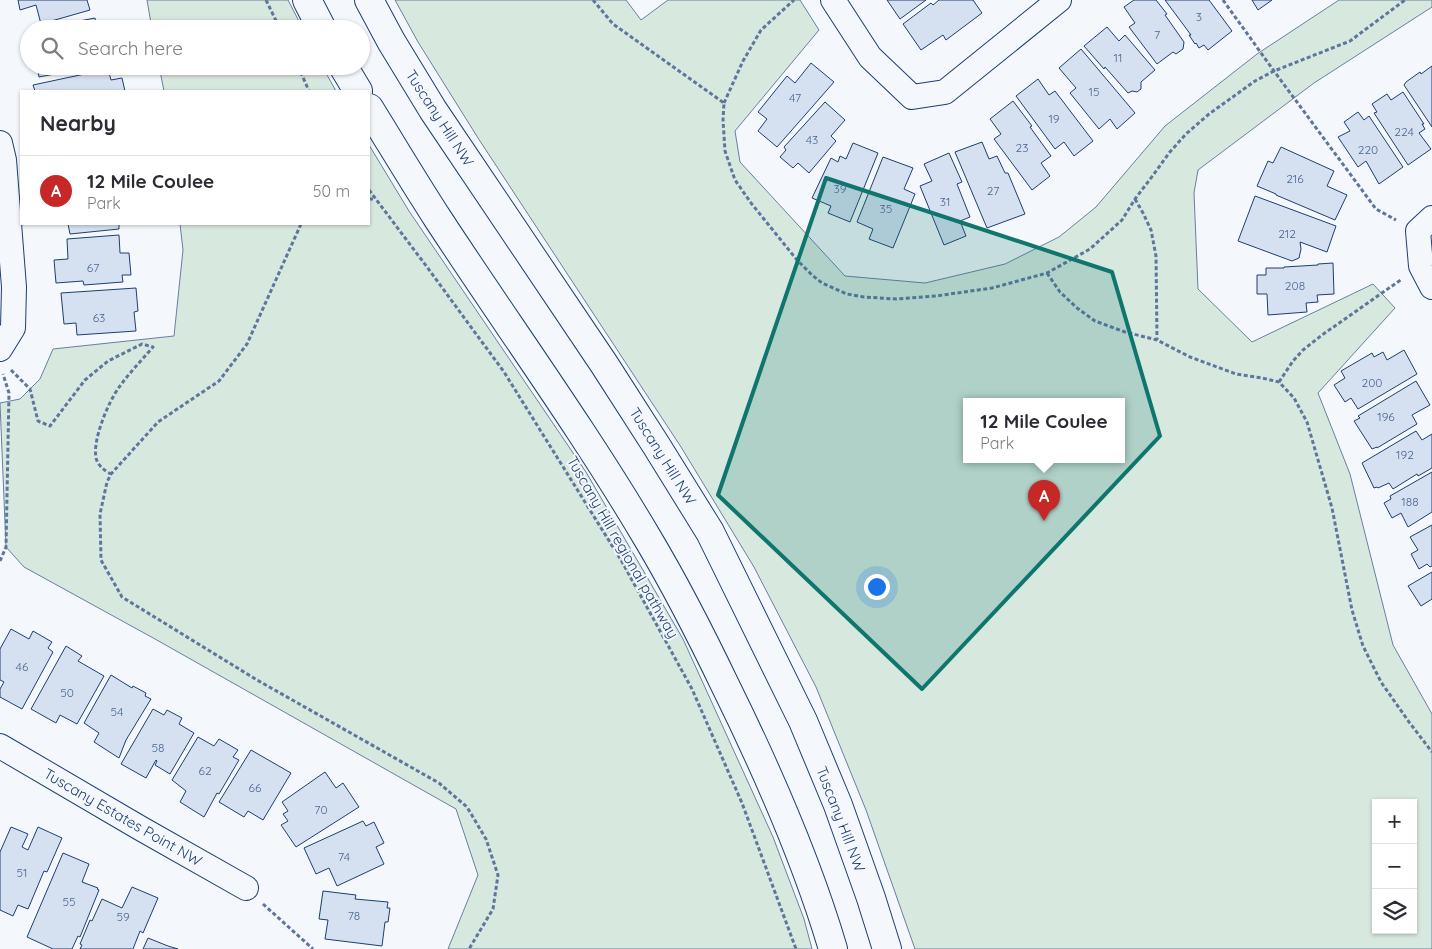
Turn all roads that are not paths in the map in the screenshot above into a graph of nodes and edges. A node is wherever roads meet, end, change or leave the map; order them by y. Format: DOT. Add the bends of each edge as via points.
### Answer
graph roads {
  1 [pos="307,0"];
  2 [pos="369,0"];
  3 [pos="833,0"];
  4 [pos="1058,0"];
  5 [pos="317,20"];
  6 [pos="348,75"];
  7 [pos="357,90"];
  8 [pos="370,110"];
  9 [pos="0,143"];
  10 [pos="1425,225"];
  11 [pos="1432,287"];
  12 [pos="3,357"];
  13 [pos="0,746"];
  14 [pos="246,888"];
  15 [pos="833,949"];
  16 [pos="887,949"];
  1 -- 5 [label="street"];
  2 -- 16 [label="street, Tuscany Hill NW" via="433,110 604,364 710,532 803,721 838,805"];
  3 -- 4 [label="street" via="870,57 912,97 945,92"];
  6 -- 7 [label="street"];
  8 -- 15 [label="street" via="649,540 750,736 822,910"];
  9 -- 12 [label="street" via="14,287 12,328"];
  10 -- 11 [label="street" via="1420,266"];
  13 -- 14 [label="street, Tuscany Estates Point NW"];
}
